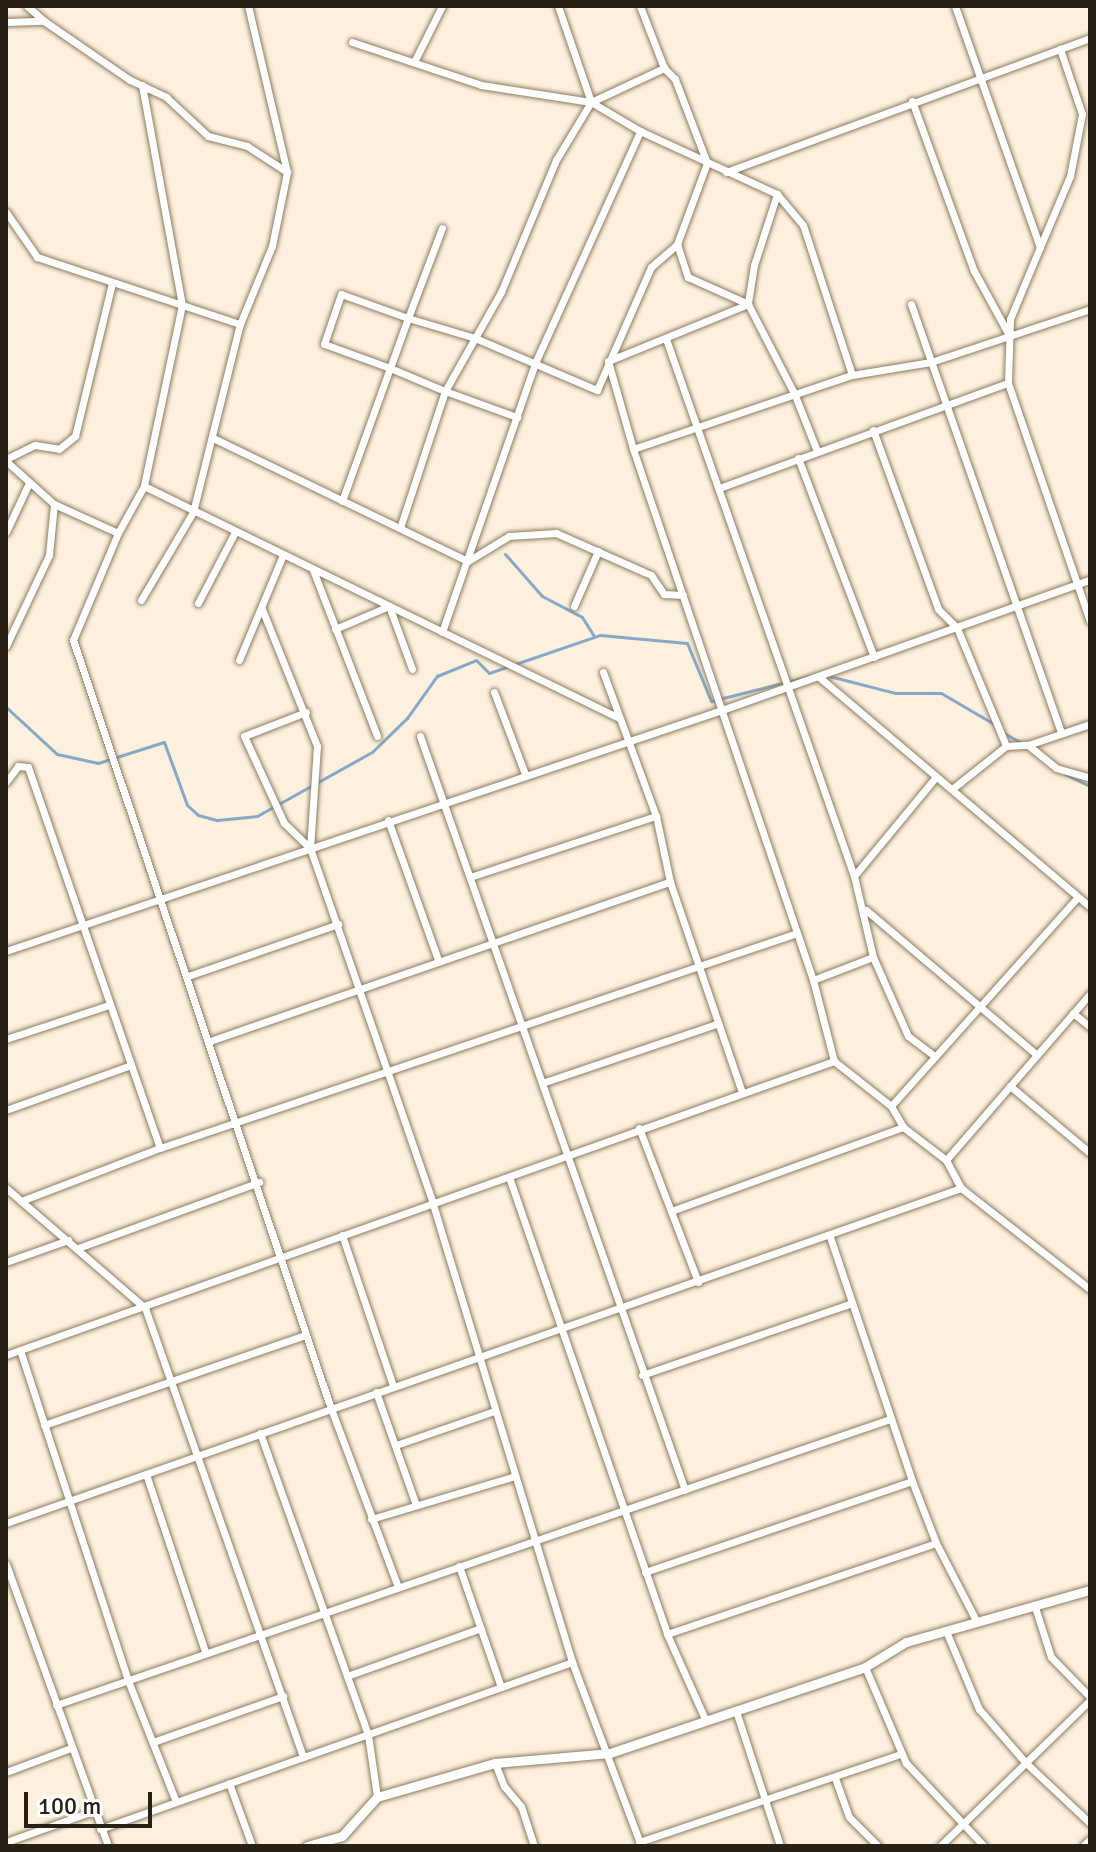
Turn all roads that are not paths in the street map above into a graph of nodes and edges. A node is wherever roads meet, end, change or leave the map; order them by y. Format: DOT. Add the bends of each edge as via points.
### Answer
graph roads {
  1 [pos="27,6"];
  2 [pos="248,6"];
  3 [pos="442,6"];
  4 [pos="558,6"];
  5 [pos="640,6"];
  6 [pos="955,6"];
  7 [pos="44,21"];
  8 [pos="6,22"];
  9 [pos="1090,38"];
  10 [pos="352,42"];
  11 [pos="1060,49"];
  12 [pos="414,62"];
  13 [pos="664,68"];
  14 [pos="977,76"];
  15 [pos="142,85"];
  16 [pos="912,101"];
  17 [pos="591,102"];
  18 [pos="640,131"];
  19 [pos="707,163"];
  20 [pos="287,172"];
  21 [pos="726,172"];
  22 [pos="777,194"];
  23 [pos="6,212"];
  24 [pos="442,228"];
  25 [pos="677,244"];
  26 [pos="1040,247"];
  27 [pos="112,283"];
  28 [pos="748,304"];
  29 [pos="911,304"];
  30 [pos="182,305"];
  31 [pos="1090,309"];
  32 [pos="408,318"];
  33 [pos="240,324"];
  34 [pos="1010,336"];
  35 [pos="475,338"];
  36 [pos="666,339"];
  37 [pos="608,361"];
  38 [pos="931,362"];
  39 [pos="535,363"];
  40 [pos="390,368"];
  41 [pos="852,375"];
  42 [pos="1008,383"];
  43 [pos="445,391"];
  44 [pos="794,393"];
  45 [pos="947,406"];
  46 [pos="517,417"];
  47 [pos="698,427"];
  48 [pos="873,430"];
  49 [pos="213,438"];
  50 [pos="633,449"];
  51 [pos="817,451"];
  52 [pos="798,458"];
  53 [pos="6,460"];
  54 [pos="29,483"];
  55 [pos="144,486"];
  56 [pos="719,488"];
  57 [pos="342,501"];
  58 [pos="54,504"];
  59 [pos="193,512"];
  60 [pos="400,528"];
  61 [pos="6,532"];
  62 [pos="235,532"];
  63 [pos="118,533"];
  64 [pos="598,551"];
  65 [pos="283,555"];
  66 [pos="468,561"];
  67 [pos="313,570"];
  68 [pos="1090,580"];
  69 [pos="1079,584"];
  70 [pos="683,595"];
  71 [pos="141,600"];
  72 [pos="198,603"];
  73 [pos="389,606"];
  74 [pos="574,606"];
  75 [pos="1016,606"];
  76 [pos="262,609"];
  77 [pos="1090,621"];
  78 [pos="957,628"];
  79 [pos="335,629"];
  80 [pos="442,632"];
  81 [pos="6,646"];
  82 [pos="874,657"];
  83 [pos="239,660"];
  84 [pos="412,669"];
  85 [pos="603,672"];
  86 [pos="819,677"];
  87 [pos="791,686"];
  88 [pos="494,692"];
  89 [pos="722,710"];
  90 [pos="306,712"];
  91 [pos="619,718"];
  92 [pos="1090,724"];
  93 [pos="1061,733"];
  94 [pos="377,736"];
  95 [pos="420,736"];
  96 [pos="630,741"];
  97 [pos="1028,745"];
  98 [pos="1006,746"];
  99 [pos="525,774"];
  100 [pos="936,777"];
  101 [pos="1090,778"];
  102 [pos="6,782"];
  103 [pos="952,789"];
  104 [pos="445,800"];
  105 [pos="656,816"];
  106 [pos="388,820"];
  107 [pos="310,848"];
  108 [pos="473,876"];
  109 [pos="854,876"];
  110 [pos="670,882"];
  111 [pos="161,897"];
  112 [pos="1078,897"];
  113 [pos="1090,907"];
  114 [pos="866,910"];
  115 [pos="80,924"];
  116 [pos="338,924"];
  117 [pos="797,933"];
  118 [pos="492,941"];
  119 [pos="6,950"];
  120 [pos="873,957"];
  121 [pos="438,960"];
  122 [pos="697,965"];
  123 [pos="188,976"];
  124 [pos="813,980"];
  125 [pos="362,988"];
  126 [pos="1090,994"];
  127 [pos="109,1005"];
  128 [pos="980,1006"];
  129 [pos="1073,1013"];
  130 [pos="523,1024"];
  131 [pos="716,1024"];
  132 [pos="1090,1027"];
  133 [pos="6,1039"];
  134 [pos="210,1041"];
  135 [pos="1037,1055"];
  136 [pos="935,1056"];
  137 [pos="834,1061"];
  138 [pos="131,1065"];
  139 [pos="388,1070"];
  140 [pos="542,1083"];
  141 [pos="1010,1086"];
  142 [pos="742,1092"];
  143 [pos="891,1106"];
  144 [pos="6,1110"];
  145 [pos="238,1121"];
  146 [pos="903,1127"];
  147 [pos="639,1128"];
  148 [pos="160,1148"];
  149 [pos="1090,1153"];
  150 [pos="569,1155"];
  151 [pos="946,1160"];
  152 [pos="509,1177"];
  153 [pos="259,1182"];
  154 [pos="6,1188"];
  155 [pos="961,1188"];
  156 [pos="21,1201"];
  157 [pos="432,1201"];
  158 [pos="671,1211"];
  159 [pos="342,1235"];
  160 [pos="830,1237"];
  161 [pos="68,1240"];
  162 [pos="78,1248"];
  163 [pos="282,1256"];
  164 [pos="6,1262"];
  165 [pos="698,1282"];
  166 [pos="1090,1289"];
  167 [pos="852,1303"];
  168 [pos="145,1308"];
  169 [pos="622,1308"];
  170 [pos="562,1325"];
  171 [pos="306,1335"];
  172 [pos="20,1350"];
  173 [pos="6,1355"];
  174 [pos="476,1356"];
  175 [pos="642,1375"];
  176 [pos="175,1381"];
  177 [pos="393,1386"];
  178 [pos="376,1392"];
  179 [pos="330,1406"];
  180 [pos="494,1411"];
  181 [pos="890,1419"];
  182 [pos="44,1425"];
  183 [pos="260,1433"];
  184 [pos="396,1445"];
  185 [pos="200,1454"];
  186 [pos="146,1474"];
  187 [pos="515,1476"];
  188 [pos="912,1481"];
  189 [pos="685,1490"];
  190 [pos="67,1502"];
  191 [pos="416,1505"];
  192 [pos="627,1508"];
  193 [pos="371,1519"];
  194 [pos="6,1523"];
  195 [pos="535,1538"];
  196 [pos="936,1543"];
  197 [pos="6,1564"];
  198 [pos="459,1566"];
  199 [pos="645,1572"];
  200 [pos="8,1575"];
  201 [pos="398,1587"];
  202 [pos="1090,1590"];
  203 [pos="1035,1607"];
  204 [pos="323,1612"];
  205 [pos="977,1622"];
  206 [pos="481,1628"];
  207 [pos="946,1631"];
  208 [pos="260,1633"];
  209 [pos="667,1634"];
  210 [pos="205,1651"];
  211 [pos="572,1662"];
  212 [pos="865,1667"];
  213 [pos="347,1676"];
  214 [pos="127,1678"];
  215 [pos="501,1687"];
  216 [pos="283,1696"];
  217 [pos="1090,1698"];
  218 [pos="56,1705"];
  219 [pos="736,1711"];
  220 [pos="705,1719"];
  221 [pos="368,1735"];
  222 [pos="156,1741"];
  223 [pos="71,1748"];
  224 [pos="610,1753"];
  225 [pos="900,1754"];
  226 [pos="303,1757"];
  227 [pos="495,1763"];
  228 [pos="1026,1763"];
  229 [pos="6,1772"];
  230 [pos="835,1778"];
  231 [pos="229,1783"];
  232 [pos="767,1796"];
  233 [pos="377,1797"];
  234 [pos="175,1799"];
  235 [pos="93,1811"];
  236 [pos="1090,1823"];
  237 [pos="962,1824"];
  238 [pos="100,1829"];
  239 [pos="342,1836"];
  240 [pos="1090,1839"];
  241 [pos="6,1842"];
  242 [pos="640,1844"];
  243 [pos="533,1845"];
  244 [pos="108,1846"];
  245 [pos="252,1846"];
  246 [pos="307,1846"];
  247 [pos="349,1846"];
  248 [pos="780,1846"];
  249 [pos="878,1846"];
  250 [pos="940,1846"];
  251 [pos="984,1846"];
  252 [pos="1083,1846"];
  1 -- 7 [label="street"];
  2 -- 20 [label="street"];
  3 -- 12 [label="street"];
  4 -- 17 [label="street"];
  5 -- 13 [label="street"];
  6 -- 14 [label="street"];
  7 -- 8 [label="street"];
  7 -- 15 [label="street"];
  9 -- 11 [label="street"];
  10 -- 12 [label="street"];
  11 -- 14 [label="street"];
  11 -- 26 [label="street" via="1082,114 1070,176"];
  12 -- 17 [label="street" via="481,85"];
  13 -- 17 [label="street"];
  13 -- 19 [label="street" via="675,79"];
  14 -- 16 [label="street"];
  14 -- 26 [label="street"];
  15 -- 20 [label="street" via="166,97 208,136 247,146"];
  15 -- 30 [label="street"];
  16 -- 21 [label="street"];
  16 -- 34 [label="street" via="974,271"];
  17 -- 18 [label="street"];
  17 -- 35 [label="street" via="556,160 501,292"];
  18 -- 19 [label="street"];
  18 -- 39 [label="street"];
  19 -- 21 [label="street"];
  19 -- 25 [label="street"];
  20 -- 33 [label="street" via="272,246"];
  21 -- 22 [label="street"];
  22 -- 28 [label="street" via="754,265"];
  22 -- 41 [label="street" via="803,225"];
  23 -- 27 [label="street" via="37,257"];
  24 -- 32 [label="street"];
  25 -- 28 [label="street" via="688,277"];
  25 -- 37 [label="street" via="651,267"];
  26 -- 34 [label="street" via="1010,319"];
  27 -- 30 [label="street"];
  27 -- 53 [label="street" via="75,436 59,449 35,445"];
  28 -- 36 [label="street"];
  28 -- 44 [label="street"];
  29 -- 38 [label="street"];
  30 -- 33 [label="street"];
  30 -- 55 [label="street"];
  31 -- 34 [label="street"];
  32 -- 35 [label="street"];
  32 -- 40 [label="street"];
  32 -- 40 [label="street" via="341,294 324,344"];
  33 -- 49 [label="street"];
  34 -- 38 [label="street"];
  34 -- 42 [label="street"];
  35 -- 39 [label="street"];
  35 -- 43 [label="street"];
  36 -- 37 [label="street"];
  36 -- 47 [label="street"];
  37 -- 39 [label="street" via="597,390"];
  37 -- 50 [label="street"];
  38 -- 41 [label="street"];
  38 -- 45 [label="street"];
  39 -- 46 [label="street"];
  40 -- 43 [label="street"];
  40 -- 57 [label="street"];
  41 -- 44 [label="street"];
  42 -- 45 [label="street"];
  42 -- 69 [label="street"];
  43 -- 46 [label="street"];
  43 -- 60 [label="street"];
  44 -- 47 [label="street"];
  44 -- 51 [label="street"];
  45 -- 48 [label="street"];
  45 -- 75 [label="street"];
  46 -- 66 [label="street"];
  47 -- 50 [label="street"];
  47 -- 56 [label="street"];
  48 -- 51 [label="street"];
  48 -- 78 [label="street" via="938,609"];
  49 -- 57 [label="street"];
  49 -- 59 [label="street"];
  50 -- 70 [label="street"];
  51 -- 52 [label="street"];
  52 -- 56 [label="street"];
  52 -- 82 [label="street"];
  53 -- 54 [label="street"];
  54 -- 58 [label="street"];
  54 -- 61 [label="street"];
  55 -- 59 [label="street"];
  55 -- 63 [label="street"];
  56 -- 87 [label="street"];
  57 -- 60 [label="street"];
  58 -- 63 [label="street"];
  58 -- 81 [label="street" via="49,555"];
  59 -- 62 [label="street"];
  59 -- 71 [label="street"];
  60 -- 66 [label="street"];
  62 -- 65 [label="street"];
  62 -- 72 [label="street"];
  63 -- 111 [label="street" via="73,640"];
  64 -- 66 [label="street" via="556,533 519,533"];
  64 -- 70 [label="street" via="651,575 664,594"];
  64 -- 74 [label="street"];
  65 -- 67 [label="street"];
  65 -- 76 [label="street"];
  66 -- 80 [label="street"];
  67 -- 73 [label="street"];
  67 -- 79 [label="street"];
  68 -- 69 [label="street"];
  69 -- 75 [label="street"];
  69 -- 77 [label="street"];
  70 -- 89 [label="street"];
  73 -- 79 [label="street"];
  73 -- 80 [label="street"];
  73 -- 84 [label="street"];
  75 -- 78 [label="street"];
  75 -- 93 [label="street"];
  76 -- 83 [label="street"];
  76 -- 90 [label="street"];
  78 -- 82 [label="street"];
  78 -- 98 [label="street"];
  79 -- 94 [label="street"];
  80 -- 91 [label="street"];
  82 -- 86 [label="street"];
  85 -- 91 [label="street"];
  86 -- 87 [label="street"];
  86 -- 100 [label="street"];
  87 -- 89 [label="street"];
  87 -- 109 [label="street"];
  88 -- 99 [label="street"];
  89 -- 96 [label="street"];
  89 -- 117 [label="street"];
  90 -- 107 [label="street" via="318,756"];
  90 -- 107 [label="street" via="244,736 284,823"];
  91 -- 96 [label="street"];
  92 -- 93 [label="street"];
  93 -- 97 [label="street"];
  95 -- 104 [label="street"];
  96 -- 99 [label="street"];
  96 -- 105 [label="street"];
  97 -- 98 [label="street"];
  97 -- 101 [label="street" via="1056,768"];
  98 -- 103 [label="street"];
  99 -- 104 [label="street"];
  100 -- 103 [label="street"];
  100 -- 109 [label="street"];
  102 -- 115 [label="street" via="18,766 28,767"];
  103 -- 112 [label="street"];
  104 -- 106 [label="street"];
  104 -- 108 [label="street"];
  105 -- 108 [label="street"];
  105 -- 110 [label="street"];
  106 -- 107 [label="street"];
  106 -- 121 [label="street"];
  107 -- 111 [label="street"];
  107 -- 116 [label="street"];
  108 -- 118 [label="street"];
  109 -- 114 [label="street"];
  110 -- 118 [label="street"];
  110 -- 122 [label="street"];
  111 -- 115 [label="street"];
  111 -- 123 [label="street"];
  112 -- 113 [label="street"];
  112 -- 128 [label="street"];
  114 -- 120 [label="street"];
  114 -- 128 [label="street"];
  115 -- 119 [label="street"];
  115 -- 127 [label="street"];
  116 -- 123 [label="street"];
  116 -- 125 [label="street"];
  117 -- 122 [label="street"];
  117 -- 124 [label="street"];
  118 -- 121 [label="street"];
  118 -- 130 [label="street"];
  120 -- 124 [label="street"];
  120 -- 136 [label="street" via="908,1036"];
  121 -- 125 [label="street"];
  122 -- 130 [label="street"];
  122 -- 131 [label="street"];
  123 -- 134 [label="street"];
  124 -- 137 [label="street"];
  125 -- 134 [label="street"];
  125 -- 139 [label="street"];
  126 -- 129 [label="street"];
  127 -- 133 [label="street"];
  127 -- 138 [label="street"];
  128 -- 135 [label="street"];
  128 -- 136 [label="street"];
  129 -- 132 [label="street"];
  129 -- 135 [label="street"];
  130 -- 139 [label="street"];
  130 -- 140 [label="street"];
  131 -- 140 [label="street"];
  131 -- 142 [label="street"];
  134 -- 145 [label="street"];
  135 -- 141 [label="street"];
  136 -- 143 [label="street"];
  137 -- 142 [label="street"];
  137 -- 143 [label="street"];
  138 -- 144 [label="street"];
  138 -- 148 [label="street"];
  139 -- 145 [label="street"];
  139 -- 157 [label="street"];
  140 -- 150 [label="street"];
  141 -- 149 [label="street"];
  141 -- 151 [label="street"];
  142 -- 147 [label="street"];
  143 -- 146 [label="street"];
  145 -- 148 [label="street"];
  145 -- 153 [label="street"];
  146 -- 151 [label="street"];
  146 -- 158 [label="street"];
  147 -- 150 [label="street"];
  147 -- 158 [label="street"];
  148 -- 156 [label="street"];
  150 -- 152 [label="street"];
  150 -- 169 [label="street"];
  151 -- 155 [label="street"];
  152 -- 157 [label="street"];
  152 -- 170 [label="street"];
  153 -- 162 [label="street"];
  153 -- 163 [label="street"];
  154 -- 156 [label="street"];
  155 -- 160 [label="street"];
  155 -- 166 [label="street"];
  156 -- 161 [label="street"];
  157 -- 159 [label="street"];
  157 -- 174 [label="street"];
  158 -- 165 [label="street"];
  159 -- 163 [label="street"];
  159 -- 177 [label="street"];
  160 -- 165 [label="street"];
  160 -- 167 [label="street"];
  161 -- 162 [label="street"];
  161 -- 164 [label="street"];
  162 -- 168 [label="street"];
  163 -- 168 [label="street"];
  163 -- 171 [label="street"];
  165 -- 169 [label="street"];
  167 -- 175 [label="street"];
  167 -- 181 [label="street"];
  168 -- 172 [label="street"];
  168 -- 176 [label="street"];
  169 -- 170 [label="street"];
  169 -- 175 [label="street"];
  170 -- 174 [label="street"];
  170 -- 192 [label="street"];
  171 -- 176 [label="street"];
  171 -- 179 [label="street"];
  172 -- 173 [label="street"];
  172 -- 182 [label="street"];
  174 -- 177 [label="street"];
  174 -- 180 [label="street"];
  175 -- 189 [label="street"];
  176 -- 182 [label="street"];
  176 -- 185 [label="street"];
  177 -- 178 [label="street"];
  178 -- 179 [label="street"];
  178 -- 184 [label="street"];
  179 -- 183 [label="street"];
  179 -- 193 [label="street"];
  180 -- 184 [label="street"];
  180 -- 187 [label="street"];
  181 -- 188 [label="street"];
  181 -- 189 [label="street"];
  182 -- 190 [label="street"];
  183 -- 185 [label="street"];
  183 -- 204 [label="street"];
  184 -- 191 [label="street"];
  185 -- 186 [label="street"];
  185 -- 208 [label="street"];
  186 -- 190 [label="street"];
  186 -- 210 [label="street"];
  187 -- 191 [label="street"];
  187 -- 195 [label="street"];
  188 -- 196 [label="street"];
  188 -- 199 [label="street"];
  189 -- 192 [label="street"];
  190 -- 194 [label="street"];
  190 -- 214 [label="street"];
  191 -- 193 [label="street"];
  192 -- 195 [label="street"];
  192 -- 199 [label="street"];
  193 -- 201 [label="street"];
  195 -- 198 [label="street"];
  195 -- 211 [label="street"];
  196 -- 205 [label="street"];
  196 -- 209 [label="street"];
  197 -- 200 [label="street"];
  198 -- 201 [label="street"];
  198 -- 206 [label="street"];
  199 -- 209 [label="street"];
  200 -- 218 [label="street"];
  201 -- 204 [label="street"];
  202 -- 203 [label="street"];
  203 -- 205 [label="street"];
  203 -- 217 [label="street" via="1051,1657"];
  204 -- 208 [label="street"];
  204 -- 213 [label="street"];
  205 -- 207 [label="street"];
  206 -- 213 [label="street"];
  206 -- 215 [label="street"];
  207 -- 212 [label="street" via="906,1642"];
  207 -- 228 [label="street" via="974,1701"];
  208 -- 210 [label="street"];
  208 -- 216 [label="street"];
  209 -- 220 [label="street"];
  210 -- 214 [label="street"];
  211 -- 215 [label="street"];
  211 -- 224 [label="street"];
  212 -- 219 [label="street"];
  212 -- 225 [label="street"];
  213 -- 221 [label="street"];
  214 -- 218 [label="street"];
  214 -- 222 [label="street"];
  215 -- 221 [label="street"];
  216 -- 222 [label="street"];
  216 -- 226 [label="street"];
  217 -- 228 [label="street"];
  218 -- 223 [label="street"];
  219 -- 220 [label="street"];
  219 -- 232 [label="street"];
  220 -- 224 [label="street"];
  221 -- 226 [label="street"];
  221 -- 233 [label="street"];
  222 -- 234 [label="street"];
  223 -- 229 [label="street"];
  223 -- 235 [label="street"];
  224 -- 227 [label="street"];
  224 -- 242 [label="street"];
  225 -- 230 [label="street"];
  225 -- 237 [label="street"];
  226 -- 231 [label="street"];
  227 -- 233 [label="street"];
  227 -- 243 [label="street" via="504,1786 521,1806"];
  228 -- 236 [label="street"];
  228 -- 237 [label="street"];
  230 -- 232 [label="street"];
  230 -- 249 [label="street" via="849,1817"];
  231 -- 234 [label="street"];
  231 -- 245 [label="street"];
  232 -- 242 [label="street"];
  232 -- 248 [label="street"];
  233 -- 239 [label="street"];
  234 -- 238 [label="street"];
  235 -- 238 [label="street"];
  235 -- 241 [label="street"];
  237 -- 250 [label="street"];
  237 -- 251 [label="street"];
  238 -- 244 [label="street"];
  239 -- 246 [label="street"];
  239 -- 247 [label="street"];
  240 -- 252 [label="street"];
}
